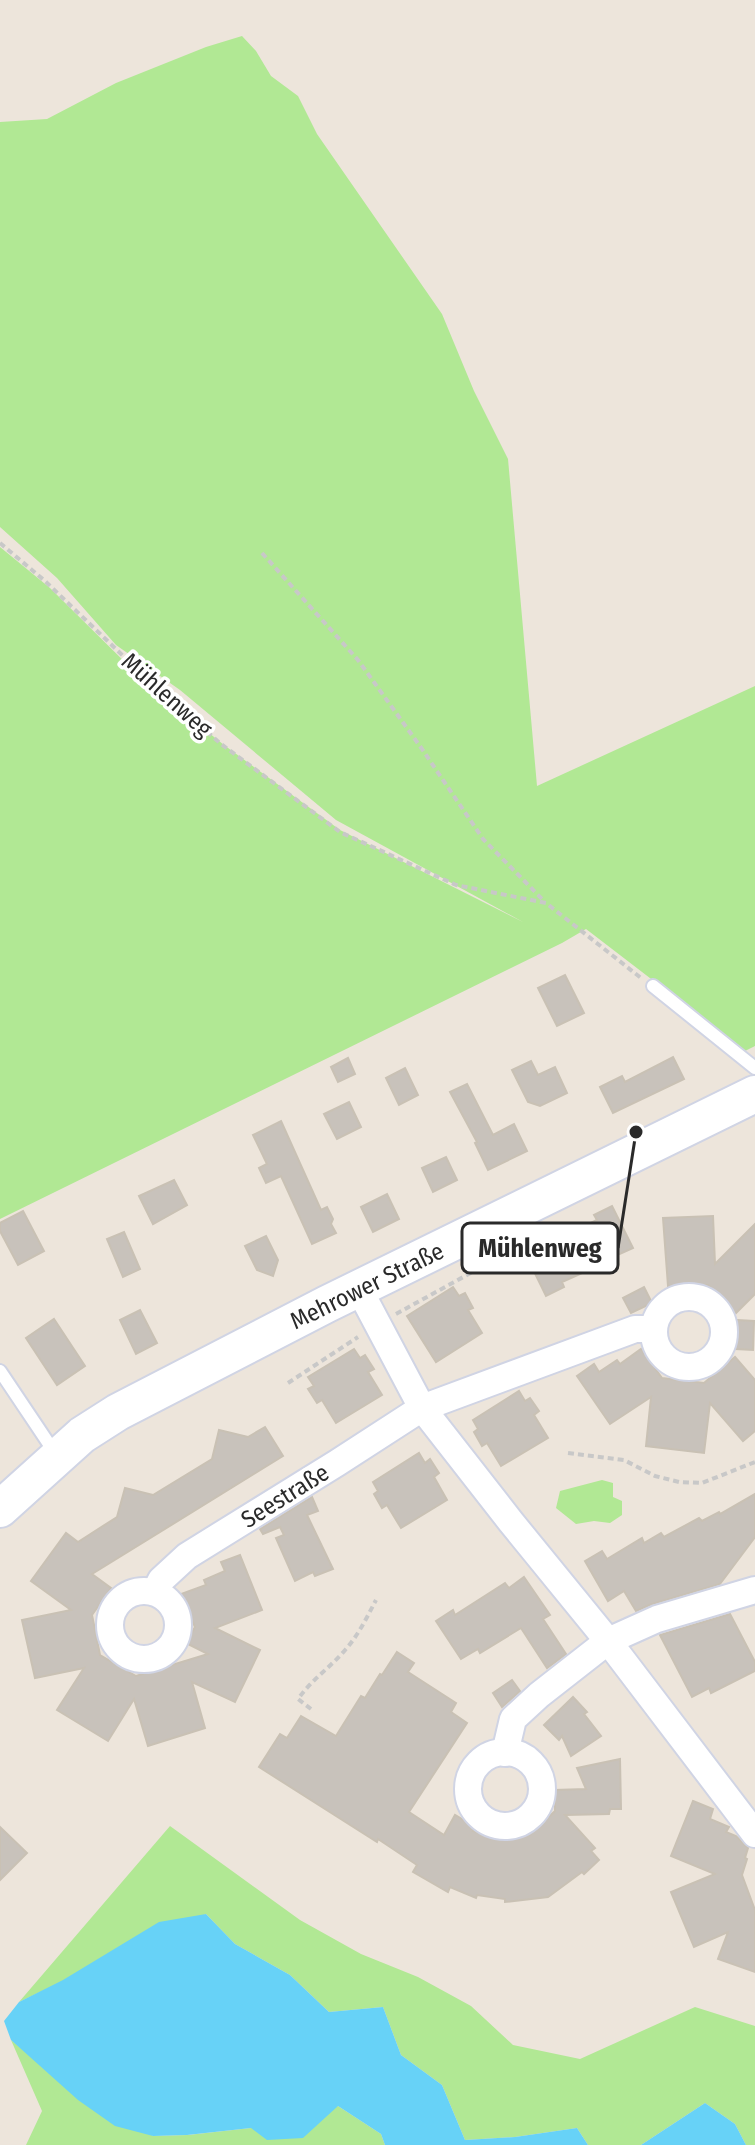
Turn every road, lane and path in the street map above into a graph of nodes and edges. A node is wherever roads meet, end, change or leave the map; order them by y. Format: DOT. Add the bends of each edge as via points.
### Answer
graph roads {
  1 [pos="0,543"];
  2 [pos="262,553"];
  3 [pos="546,903"];
  4 [pos="653,986"];
  5 [pos="755,1068"];
  6 [pos="755,1094"];
  7 [pos="486,1267"];
  8 [pos="359,1289"];
  9 [pos="378,1325"];
  10 [pos="654,1329"];
  11 [pos="0,1371"];
  12 [pos="288,1383"];
  13 [pos="422,1408"];
  14 [pos="568,1453"];
  15 [pos="57,1456"];
  16 [pos="755,1462"];
  17 [pos="0,1509"];
  18 [pos="755,1590"];
  19 [pos="155,1592"];
  20 [pos="376,1600"];
  21 [pos="608,1641"];
  22 [pos="311,1709"];
  23 [pos="505,1753"];
  24 [pos="755,1834"];
  1 -- 3 [label="path, Mühlenweg" via="221,744 340,832 456,885"];
  2 -- 3 [label="path" via="358,660 483,839"];
  3 -- 4 [label="path, Mühlenweg"];
  4 -- 5 [label="lane"];
  6 -- 8 [label="main road, Mehrower Straße"];
  7 -- 9 [label="path"];
  8 -- 9 [label="street"];
  8 -- 15 [label="main road, Mehrower Straße" via="118,1412"];
  9 -- 12 [label="path"];
  9 -- 13 [label="street"];
  10 -- 13 [label="street, Seestraße" via="635,1329"];
  11 -- 15 [label="lane"];
  13 -- 19 [label="street, Seestraße" via="187,1556"];
  13 -- 21 [label="street"];
  14 -- 16 [label="path" via="624,1460 679,1482 702,1483"];
  15 -- 17 [label="main road, Mehrower Straße"];
  18 -- 21 [label="street" via="657,1619"];
  20 -- 22 [label="path" via="351,1643 298,1699"];
  21 -- 23 [label="street" via="513,1719"];
  21 -- 24 [label="street"];
}
